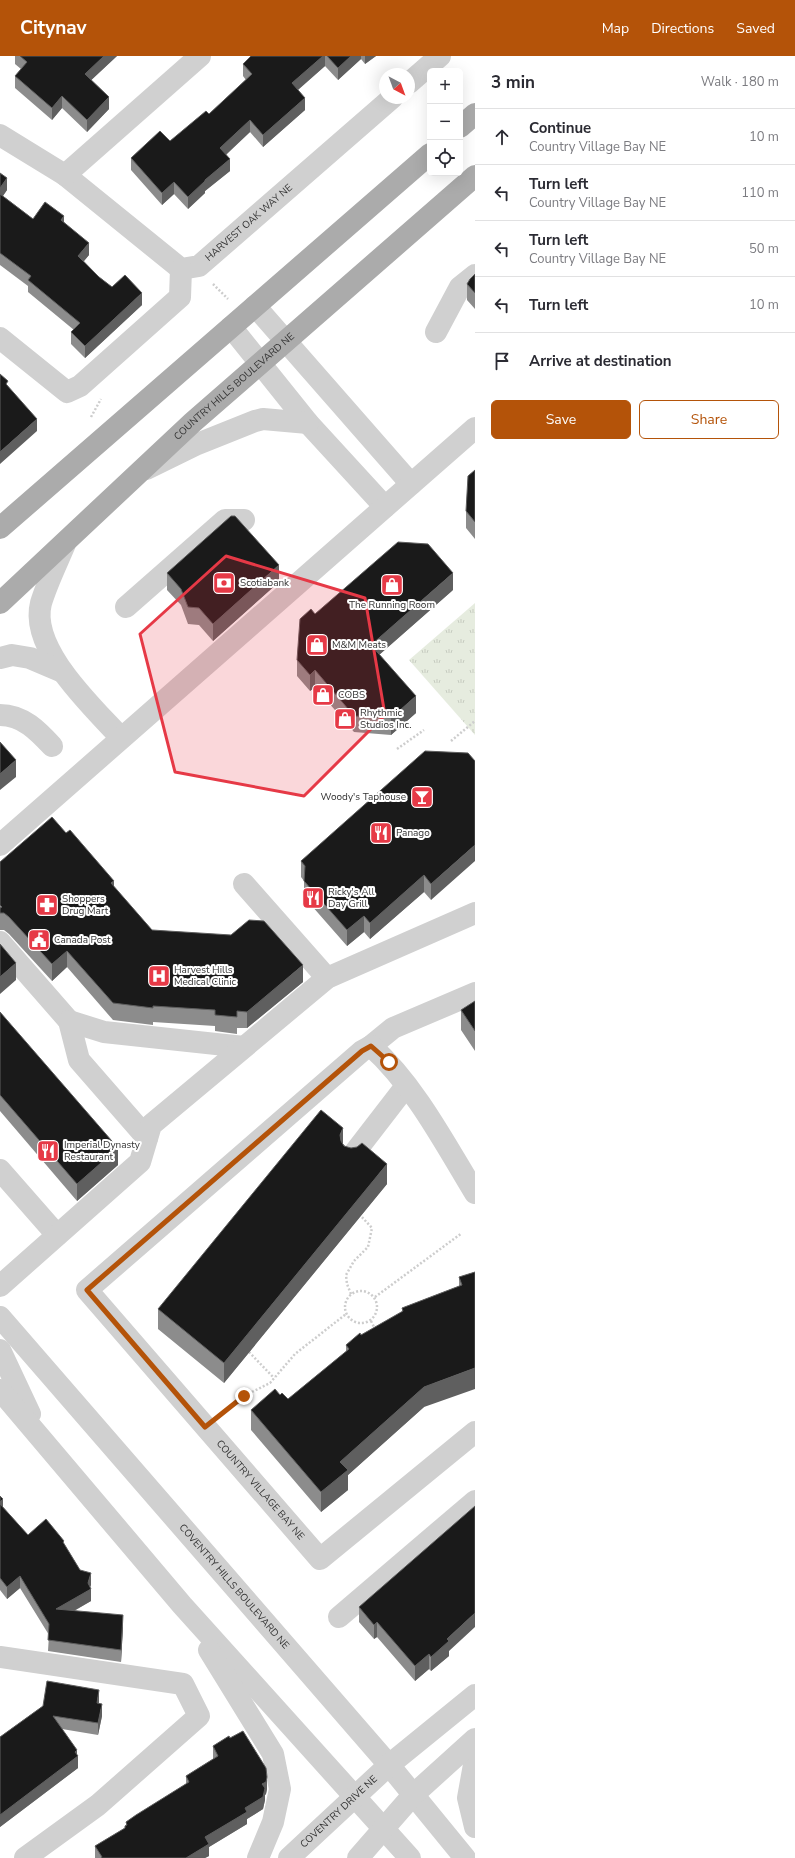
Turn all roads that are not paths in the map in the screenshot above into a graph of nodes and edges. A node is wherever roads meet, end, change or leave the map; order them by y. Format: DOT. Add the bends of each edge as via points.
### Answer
graph roads {
  1 [pos="200,56"];
  2 [pos="440,56"];
  3 [pos="415,78"];
  4 [pos="385,104"];
  5 [pos="475,114"];
  6 [pos="463,125"];
  7 [pos="0,135"];
  8 [pos="427,157"];
  9 [pos="65,175"];
  10 [pos="475,176"];
  11 [pos="181,269"];
  12 [pos="475,275"];
  13 [pos="254,306"];
  14 [pos="230,328"];
  15 [pos="436,332"];
  16 [pos="0,338"];
  17 [pos="285,341"];
  18 [pos="259,363"];
  19 [pos="308,423"];
  20 [pos="475,428"];
  21 [pos="140,472"];
  22 [pos="412,484"];
  23 [pos="385,507"];
  24 [pos="244,520"];
  25 [pos="0,528"];
  26 [pos="65,544"];
  27 [pos="0,603"];
  28 [pos="126,607"];
  29 [pos="0,658"];
  30 [pos="62,672"];
  31 [pos="0,716"];
  32 [pos="121,738"];
  33 [pos="52,746"];
  34 [pos="0,845"];
  35 [pos="244,884"];
  36 [pos="475,912"];
  37 [pos="0,942"];
  38 [pos="327,978"];
  39 [pos="475,993"];
  40 [pos="69,1021"];
  41 [pos="371,1046"];
  42 [pos="244,1047"];
  43 [pos="406,1086"];
  44 [pos="147,1138"];
  45 [pos="352,1156"];
  46 [pos="0,1170"];
  47 [pos="475,1193"];
  48 [pos="57,1235"];
  49 [pos="0,1286"];
  50 [pos="0,1317"];
  51 [pos="0,1350"];
  52 [pos="0,1390"];
  53 [pos="475,1432"];
  54 [pos="41,1439"];
  55 [pos="475,1501"];
  56 [pos="182,1605"];
  57 [pos="339,1617"];
  58 [pos="0,1657"];
  59 [pos="475,1695"];
  60 [pos="475,1739"];
  61 [pos="475,1759"];
  62 [pos="389,1765"];
  63 [pos="413,1795"];
  64 [pos="355,1796"];
  65 [pos="475,1827"];
  66 [pos="385,1829"];
  67 [pos="25,1858"];
  68 [pos="258,1858"];
  69 [pos="289,1858"];
  70 [pos="358,1858"];
  71 [pos="410,1858"];
  72 [pos="465,1858"];
  1 -- 9 [label="street"];
  2 -- 3 [label="street"];
  4 -- 11 [label="street, HARVEST OAK WAY NE" via="199,266"];
  5 -- 6 [label="main road"];
  7 -- 9 [label="street"];
  8 -- 13 [label="main road"];
  9 -- 11 [label="street"];
  10 -- 17 [label="main road, COUNTRY HILLS BOULEVARD NE"];
  11 -- 16 [label="street" via="180,297 80,386 67,392"];
  12 -- 15 [label="street" via="460,288"];
  13 -- 14 [label="main road"];
  13 -- 17 [label="street"];
  14 -- 18 [label="street"];
  14 -- 25 [label="main road"];
  17 -- 18 [label="main road, COUNTRY HILLS BOULEVARD NE"];
  17 -- 22 [label="street"];
  18 -- 19 [label="street"];
  18 -- 21 [label="main road, COUNTRY HILLS BOULEVARD NE"];
  19 -- 21 [label="street" via="263,419 255,421 195,445"];
  19 -- 23 [label="street"];
  20 -- 22 [label="street"];
  21 -- 26 [label="main road, COUNTRY HILLS BOULEVARD NE"];
  22 -- 23 [label="street"];
  23 -- 32 [label="street"];
  24 -- 28 [label="street" via="225,520"];
  26 -- 27 [label="main road, COUNTRY HILLS BOULEVARD NE"];
  26 -- 30 [label="street" via="41,604 41,627 47,646"];
  29 -- 30 [label="street" via="12,655 30,658"];
  30 -- 32 [label="street"];
  31 -- 33 [label="street" via="31,725"];
  32 -- 34 [label="street"];
  35 -- 38 [label="street"];
  36 -- 38 [label="street"];
  37 -- 40 [label="street"];
  38 -- 42 [label="street"];
  39 -- 41 [label="street" via="393,1028"];
  40 -- 42 [label="street" via="104,1032"];
  40 -- 44 [label="street" via="79,1060"];
  41 -- 43 [label="street" via="389,1062"];
  41 -- 53 [label="street, COUNTRY VILLAGE BAY NE" via="362,1051 87,1290 320,1559"];
  42 -- 44 [label="street" via="151,1125"];
  43 -- 45 [label="street"];
  43 -- 47 [label="street"];
  44 -- 48 [label="street" via="140,1162"];
  46 -- 48 [label="street"];
  48 -- 49 [label="street"];
  50 -- 62 [label="street, COVENTRY HILLS BOULEVARD NE"];
  51 -- 54 [label="street"];
  52 -- 54 [label="street"];
  54 -- 56 [label="street"];
  55 -- 57 [label="street"];
  56 -- 64 [label="street"];
  56 -- 68 [label="street" via="273,1754 280,1789 273,1822"];
  58 -- 67 [label="street" via="183,1684 199,1716 98,1805"];
  59 -- 62 [label="street, COVENTRY DRIVE NE"];
  60 -- 63 [label="street"];
  61 -- 65 [label="street" via="468,1798"];
  62 -- 63 [label="street, COVENTRY HILLS BOULEVARD NE"];
  62 -- 64 [label="street, COVENTRY DRIVE NE"];
  63 -- 66 [label="street"];
  63 -- 72 [label="street, COVENTRY HILLS BOULEVARD NE"];
  64 -- 66 [label="street"];
  64 -- 69 [label="street, COVENTRY DRIVE NE"];
  66 -- 70 [label="street"];
  66 -- 71 [label="street"];
}
